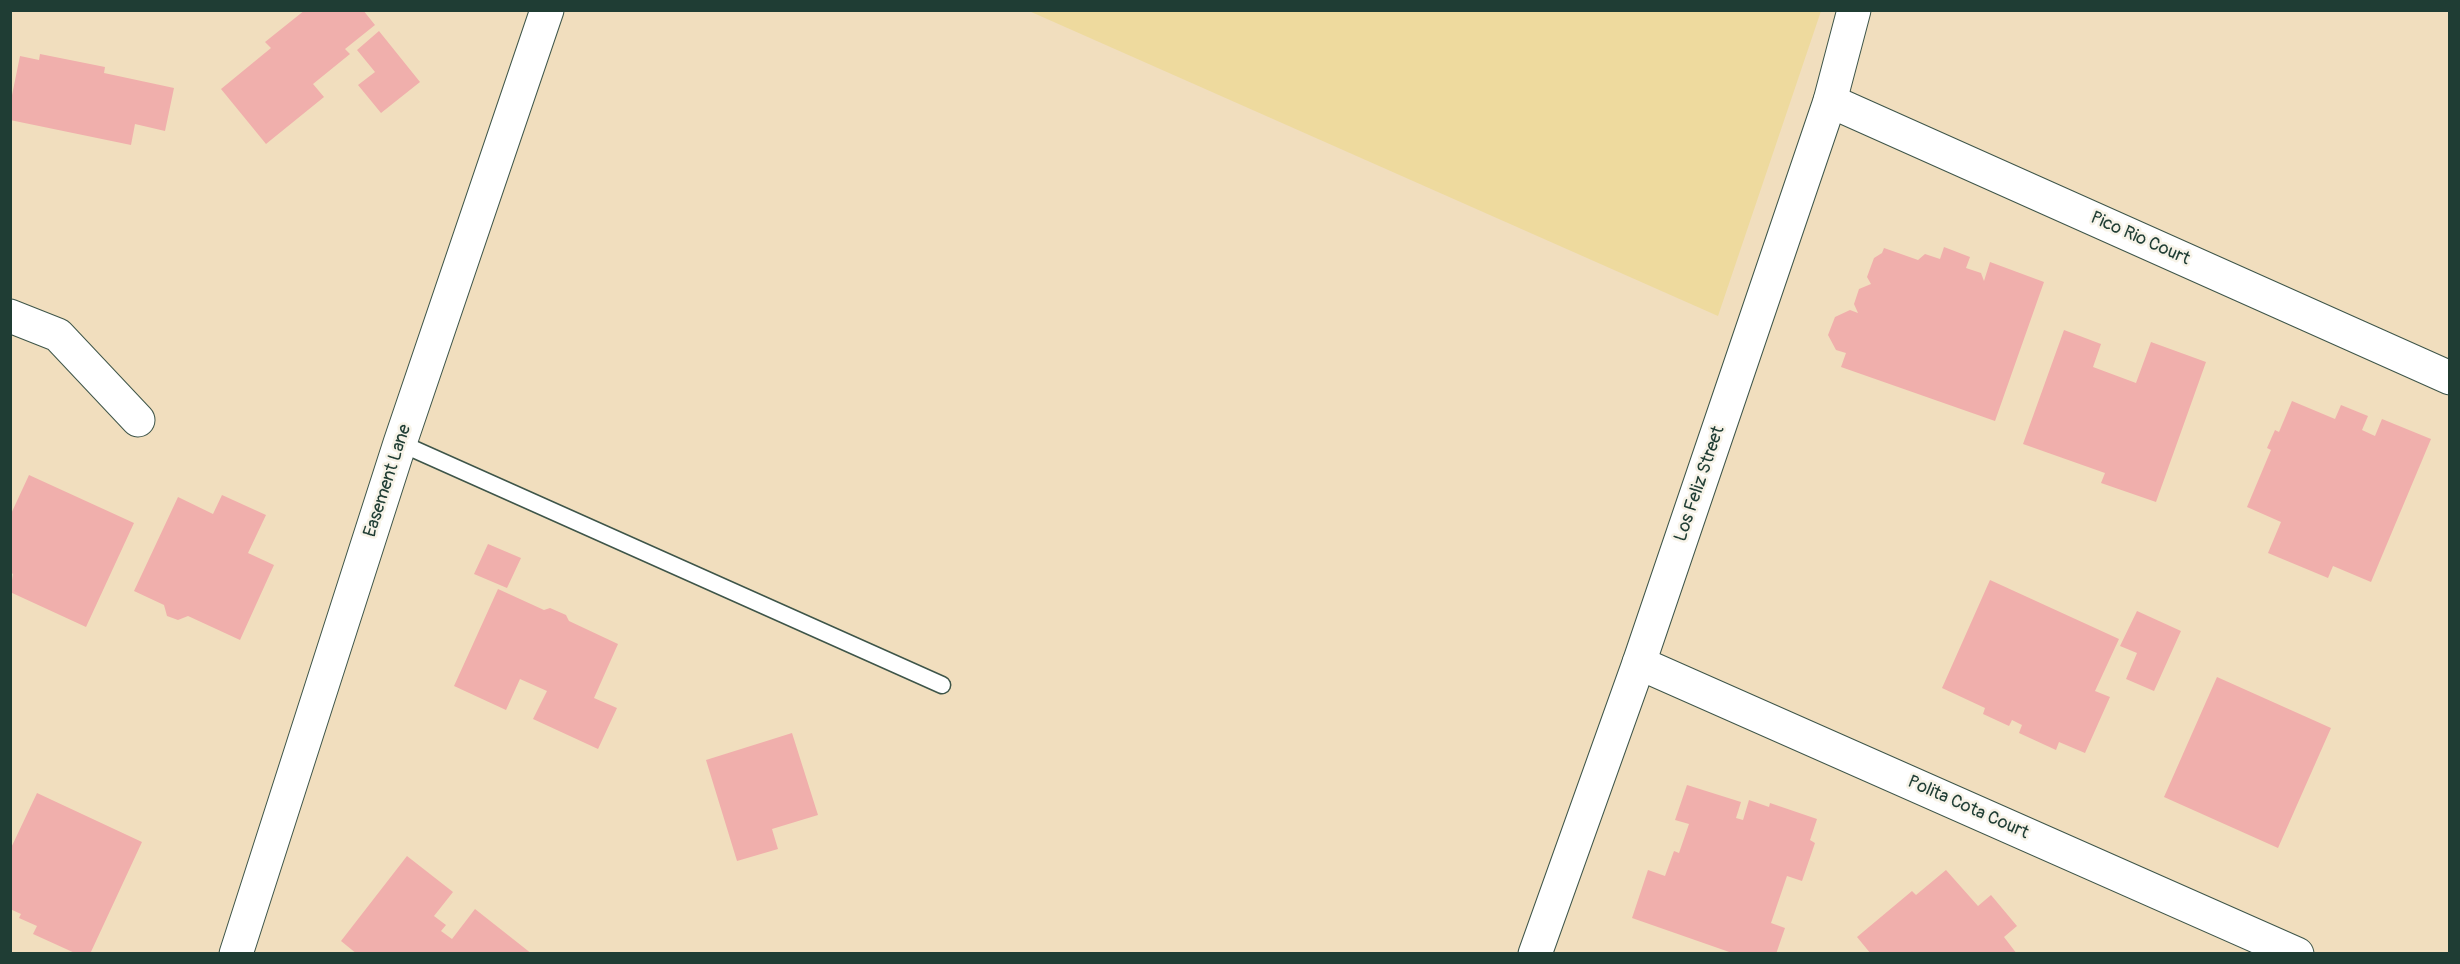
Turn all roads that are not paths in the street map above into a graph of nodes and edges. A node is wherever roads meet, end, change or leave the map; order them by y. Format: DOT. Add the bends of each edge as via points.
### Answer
graph roads {
  1 [pos="547,10"];
  2 [pos="1854,10"];
  3 [pos="1830,101"];
  4 [pos="10,316"];
  5 [pos="2450,378"];
  6 [pos="138,420"];
  7 [pos="400,443"];
  8 [pos="1639,663"];
  9 [pos="942,685"];
  10 [pos="236,954"];
  11 [pos="1535,954"];
  12 [pos="2297,954"];
  1 -- 7 [label="street, Easement Lane"];
  2 -- 3 [label="street, Los Feliz Street"];
  3 -- 5 [label="street, Pico Rio Court"];
  3 -- 8 [label="street, Los Feliz Street"];
  4 -- 6 [label="street" via="58,335"];
  7 -- 9 [label="lane"];
  7 -- 10 [label="street, Easement Lane"];
  8 -- 11 [label="street, Los Feliz Street"];
  8 -- 12 [label="street, Polita Cota Court"];
}
